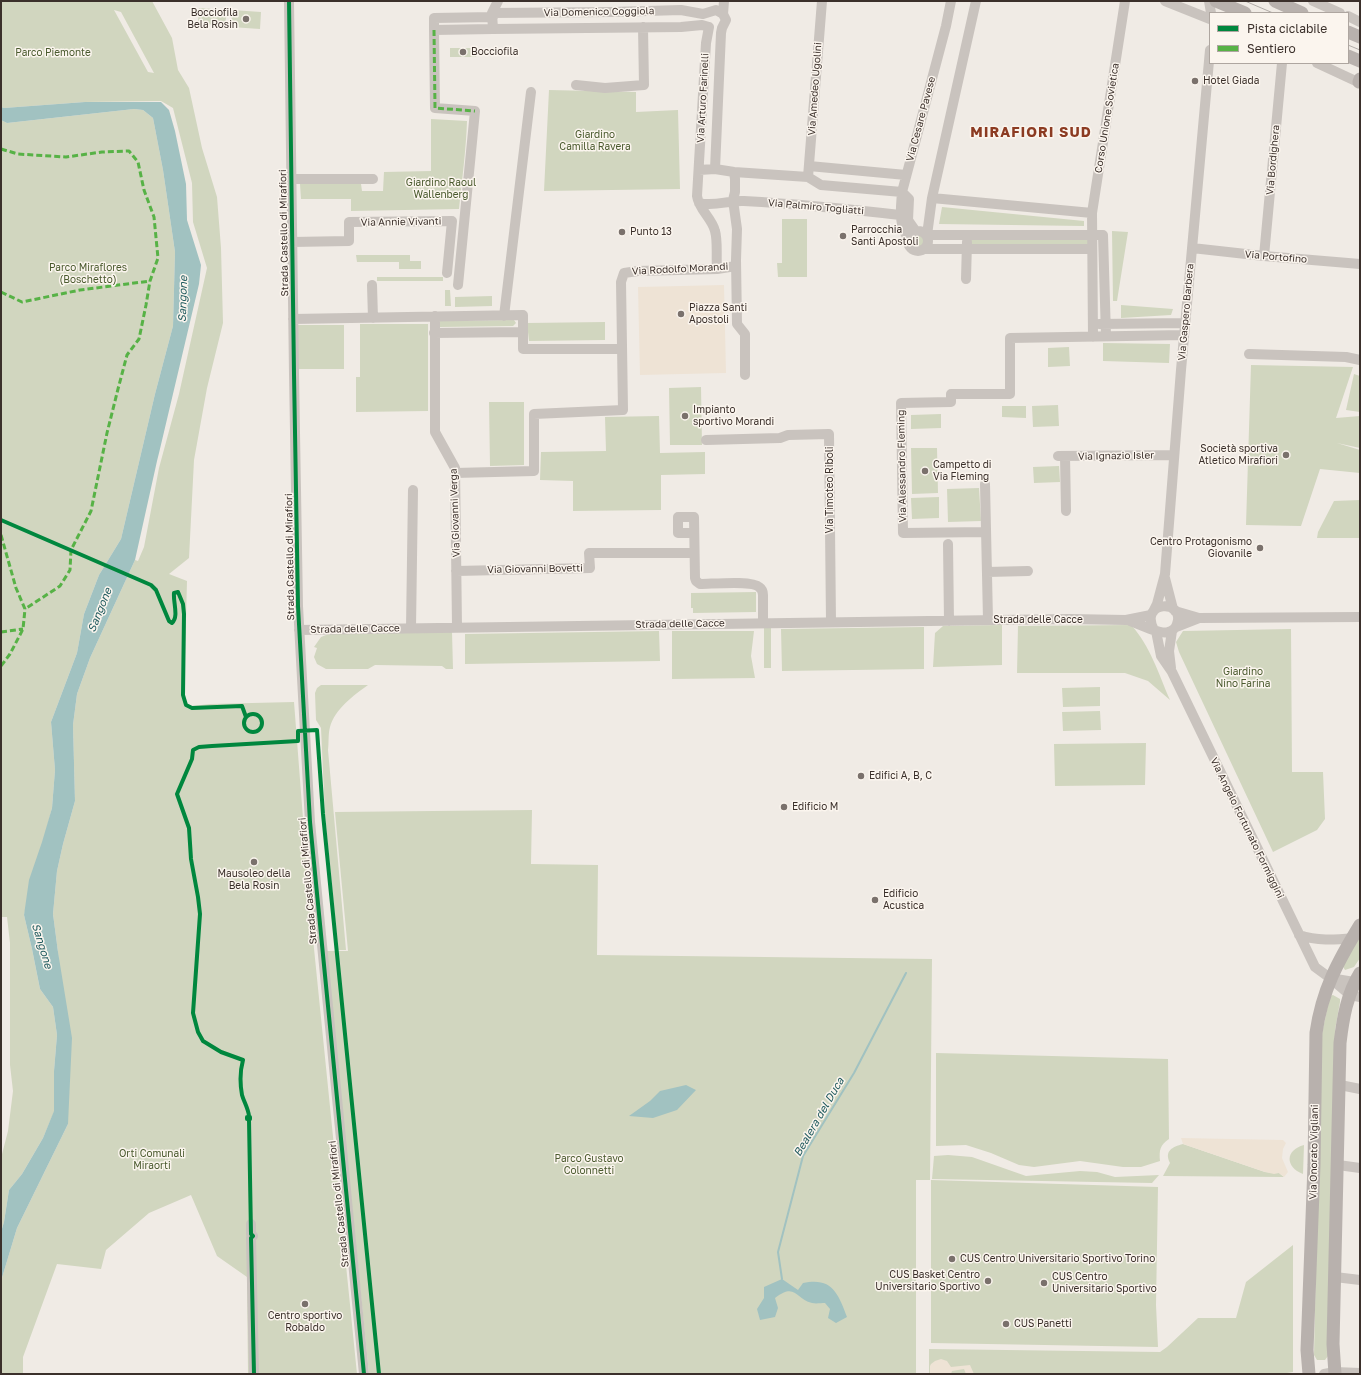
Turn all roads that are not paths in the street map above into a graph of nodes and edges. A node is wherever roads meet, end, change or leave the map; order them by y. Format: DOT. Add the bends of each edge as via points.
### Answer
graph roads {
  1 [pos="290,1"];
  2 [pos="498,1"];
  3 [pos="711,1"];
  4 [pos="724,1"];
  5 [pos="822,1"];
  6 [pos="940,1"];
  7 [pos="976,1"];
  8 [pos="1125,1"];
  9 [pos="1165,1"];
  10 [pos="1209,1"];
  11 [pos="1216,1"];
  12 [pos="1275,1"];
  13 [pos="1313,1"];
  14 [pos="950,3"];
  15 [pos="1295,9"];
  16 [pos="709,12"];
  17 [pos="1211,12"];
  18 [pos="1243,12"];
  19 [pos="1338,12"];
  20 [pos="723,14"];
  21 [pos="492,15"];
  22 [pos="1349,16"];
  23 [pos="1209,19"];
  24 [pos="1360,22"];
  25 [pos="643,27"];
  26 [pos="709,27"];
  27 [pos="722,28"];
  28 [pos="493,29"];
  29 [pos="434,30"];
  30 [pos="1349,32"];
  31 [pos="1360,37"];
  32 [pos="1349,56"];
  33 [pos="1209,61"];
  34 [pos="1360,61"];
  35 [pos="1282,64"];
  36 [pos="1319,64"];
  37 [pos="1360,82"];
  38 [pos="576,85"];
  39 [pos="531,92"];
  40 [pos="810,166"];
  41 [pos="715,169"];
  42 [pos="699,170"];
  43 [pos="734,172"];
  44 [pos="906,175"];
  45 [pos="808,177"];
  46 [pos="292,179"];
  47 [pos="373,179"];
  48 [pos="902,192"];
  49 [pos="932,198"];
  50 [pos="733,200"];
  51 [pos="699,202"];
  52 [pos="1092,212"];
  53 [pos="900,215"];
  54 [pos="911,234"];
  55 [pos="967,234"];
  56 [pos="927,235"];
  57 [pos="1092,235"];
  58 [pos="292,242"];
  59 [pos="967,248"];
  60 [pos="1192,248"];
  61 [pos="925,249"];
  62 [pos="1092,249"];
  63 [pos="1264,256"];
  64 [pos="1360,264"];
  65 [pos="736,266"];
  66 [pos="716,269"];
  67 [pos="447,273"];
  68 [pos="966,279"];
  69 [pos="372,285"];
  70 [pos="458,286"];
  71 [pos="435,316"];
  72 [pos="504,316"];
  73 [pos="372,318"];
  74 [pos="293,319"];
  75 [pos="1185,322"];
  76 [pos="1105,324"];
  77 [pos="1093,325"];
  78 [pos="523,332"];
  79 [pos="434,333"];
  80 [pos="1184,335"];
  81 [pos="1106,336"];
  82 [pos="1093,337"];
  83 [pos="622,349"];
  84 [pos="1249,354"];
  85 [pos="1360,360"];
  86 [pos="745,376"];
  87 [pos="706,440"];
  88 [pos="1173,455"];
  89 [pos="455,472"];
  90 [pos="985,484"];
  91 [pos="413,490"];
  92 [pos="1066,511"];
  93 [pos="986,532"];
  94 [pos="694,533"];
  95 [pos="948,544"];
  96 [pos="694,552"];
  97 [pos="456,571"];
  98 [pos="1028,571"];
  99 [pos="987,572"];
  100 [pos="1165,574"];
  101 [pos="1174,610"];
  102 [pos="1152,613"];
  103 [pos="1199,618"];
  104 [pos="1360,618"];
  105 [pos="988,620"];
  106 [pos="1126,620"];
  107 [pos="950,621"];
  108 [pos="831,622"];
  109 [pos="764,623"];
  110 [pos="457,627"];
  111 [pos="411,628"];
  112 [pos="1174,629"];
  113 [pos="1155,630"];
  114 [pos="299,633"];
  115 [pos="1172,672"];
  116 [pos="1360,925"];
  117 [pos="1299,935"];
  118 [pos="1352,938"];
  119 [pos="1330,978"];
  120 [pos="1358,980"];
  121 [pos="1355,996"];
  122 [pos="1340,1085"];
  123 [pos="1360,1089"];
  124 [pos="1338,1165"];
  125 [pos="1360,1168"];
  126 [pos="251,1232"];
  127 [pos="1335,1278"];
  128 [pos="1360,1280"];
  129 [pos="1331,1373"];
  130 [pos="254,1374"];
  131 [pos="364,1374"];
  132 [pos="1309,1374"];
  133 [pos="1356,1374"];
  1 -- 46 [label="street, Strada Castello di Mirafiori"];
  2 -- 21 [label="street"];
  3 -- 16 [label="street, Via Arturo Farinelli"];
  4 -- 20 [label="street, Via Arturo Farinelli"];
  5 -- 40 [label="street, Via Amedeo Ugolini"];
  6 -- 14 [label="street"];
  7 -- 49 [label="street"];
  8 -- 52 [label="street, Corso Unione Sovietica"];
  9 -- 23 [label="street"];
  10 -- 17 [label="street"];
  11 -- 18 [label="main road"];
  12 -- 15 [label="main road"];
  13 -- 19 [label="street"];
  14 -- 44 [label="street, Via Cesare Pavese"];
  16 -- 20 [label="street" via="716,10"];
  16 -- 21 [label="street, Via Domenico Coggiola" via="702,14 681,10"];
  16 -- 26 [label="street, Via Arturo Farinelli" via="706,18"];
  20 -- 27 [label="street, Via Arturo Farinelli" via="726,20"];
  21 -- 28 [label="street"];
  21 -- 29 [label="street, Via Domenico Coggiola" via="434,18"];
  22 -- 24 [label="street"];
  25 -- 26 [label="street, Via Domenico Coggiola"];
  25 -- 28 [label="street, Via Domenico Coggiola"];
  25 -- 38 [label="street" via="644,85 605,88"];
  26 -- 27 [label="street" via="714,30"];
  26 -- 42 [label="street, Via Arturo Farinelli"];
  27 -- 41 [label="street, Via Arturo Farinelli"];
  28 -- 29 [label="street, Via Domenico Coggiola"];
  29 -- 70 [label="street" via="435,108 476,111"];
  30 -- 31 [label="main road"];
  32 -- 34 [label="main road"];
  33 -- 60 [label="street, Via Gaspero Barbera"];
  35 -- 63 [label="street, Via Bordighera"];
  36 -- 37 [label="street"];
  39 -- 72 [label="street"];
  40 -- 44 [label="street"];
  40 -- 45 [label="street, Via Amedeo Ugolini"];
  41 -- 42 [label="street"];
  41 -- 43 [label="street"];
  42 -- 51 [label="street, Via Arturo Farinelli"];
  43 -- 45 [label="street"];
  43 -- 50 [label="street"];
  44 -- 48 [label="street, Via Cesare Pavese"];
  45 -- 48 [label="street" via="821,185"];
  46 -- 47 [label="street, Strada Castello di Mirafiori"];
  46 -- 58 [label="street, Strada Castello di Mirafiori"];
  48 -- 53 [label="street, Via Cesare Pavese"];
  48 -- 54 [label="street" via="909,199 908,220"];
  49 -- 52 [label="street"];
  49 -- 56 [label="street"];
  50 -- 51 [label="street" via="708,205"];
  50 -- 53 [label="street, Via Palmiro Togliatti"];
  50 -- 65 [label="street" via="737,229"];
  51 -- 66 [label="street, Via Arturo Farinelli" via="716,232"];
  52 -- 57 [label="street, Corso Unione Sovietica"];
  53 -- 54 [label="street, Via Cesare Pavese" via="905,233"];
  54 -- 56 [label="street" via="923,231"];
  54 -- 61 [label="street" via="908,245 918,251"];
  55 -- 56 [label="street"];
  55 -- 57 [label="street"];
  55 -- 59 [label="street"];
  56 -- 61 [label="street" via="929,240"];
  57 -- 62 [label="street"];
  57 -- 76 [label="street" via="1104,236"];
  58 -- 67 [label="street, Via Annie Vivanti" via="349,241 349,222 452,221"];
  58 -- 74 [label="street, Strada Castello di Mirafiori"];
  59 -- 61 [label="street"];
  59 -- 62 [label="street"];
  59 -- 68 [label="street"];
  60 -- 63 [label="street, Via Portofino"];
  60 -- 75 [label="street, Via Gaspero Barbera"];
  62 -- 77 [label="street"];
  63 -- 64 [label="street, Via Portofino"];
  65 -- 66 [label="street, Via Rodolfo Morandi"];
  65 -- 86 [label="street" via="737,324 745,334"];
  66 -- 83 [label="street, Via Rodolfo Morandi" via="624,273 621,282"];
  69 -- 73 [label="street"];
  71 -- 72 [label="street"];
  71 -- 73 [label="street"];
  71 -- 79 [label="street"];
  72 -- 78 [label="street" via="523,315"];
  73 -- 74 [label="street"];
  74 -- 114 [label="street, Strada Castello di Mirafiori"];
  75 -- 76 [label="street"];
  75 -- 80 [label="street, Via Gaspero Barbera"];
  76 -- 77 [label="street"];
  76 -- 81 [label="street"];
  77 -- 82 [label="street"];
  78 -- 79 [label="street"];
  78 -- 83 [label="street" via="523,348"];
  79 -- 89 [label="street, Via Giovanni Verga" via="435,432 454,464"];
  80 -- 81 [label="street"];
  80 -- 88 [label="street, Via Gaspero Barbera"];
  81 -- 82 [label="street"];
  82 -- 93 [label="street, Via Alessandro Fleming" via="1010,338 1010,394 950,394 951,402 901,403 903,533"];
  83 -- 89 [label="street" via="623,410 534,414 534,471"];
  84 -- 85 [label="street" via="1346,357"];
  87 -- 108 [label="street, Via Timoteo Riboli" via="829,434"];
  88 -- 92 [label="street, Via Ignazio Isler" via="1062,456"];
  88 -- 100 [label="street, Via Gaspero Barbera"];
  89 -- 97 [label="street, Via Giovanni Verga"];
  90 -- 93 [label="street"];
  91 -- 111 [label="street, Strada delle Cacce"];
  93 -- 99 [label="street"];
  94 -- 96 [label="street"];
  95 -- 107 [label="street"];
  96 -- 97 [label="street, Via Giovanni Bovetti" via="589,553 590,568"];
  96 -- 109 [label="street" via="695,578 698,583 748,583 760,587 763,595"];
  97 -- 110 [label="street, Via Giovanni Verga"];
  98 -- 99 [label="street"];
  99 -- 105 [label="street"];
  100 -- 101 [label="street, Via Gaspero Barbera"];
  100 -- 102 [label="street, Via Gaspero Barbera" via="1158,604"];
  101 -- 102 [label="street, Strada delle Cacce" via="1163,606"];
  101 -- 103 [label="street, Strada delle Cacce"];
  101 -- 112 [label="street" via="1178,619"];
  102 -- 106 [label="street, Strada delle Cacce"];
  102 -- 113 [label="street" via="1151,623"];
  103 -- 104 [label="street, Strada delle Cacce"];
  103 -- 112 [label="street, Strada delle Cacce"];
  105 -- 106 [label="street, Strada delle Cacce"];
  105 -- 107 [label="street, Strada delle Cacce"];
  106 -- 113 [label="street, Strada delle Cacce"];
  107 -- 108 [label="street, Strada delle Cacce"];
  108 -- 109 [label="street, Strada delle Cacce"];
  109 -- 110 [label="street, Strada delle Cacce"];
  110 -- 111 [label="street, Strada delle Cacce"];
  111 -- 114 [label="street, Strada delle Cacce" via="348,628 324,632 312,629"];
  112 -- 113 [label="street, Strada delle Cacce" via="1164,633"];
  112 -- 115 [label="street, Via Angelo Fortunato Formiggini" via="1169,650"];
  113 -- 115 [label="street, Via Angelo Fortunato Formiggini" via="1161,656"];
  114 -- 131 [label="street, Strada Castello di Mirafiori" via="310,822"];
  115 -- 117 [label="street, Via Angelo Fortunato Formiggini"];
  116 -- 118 [label="main road, Via Onorato Vigliani"];
  117 -- 118 [label="street" via="1332,940"];
  117 -- 119 [label="street, Via Angelo Fortunato Formiggini" via="1315,967"];
  118 -- 119 [label="main road, Via Onorato Vigliani"];
  119 -- 120 [label="street"];
  119 -- 121 [label="street, Via Angelo Fortunato Formiggini"];
  119 -- 132 [label="main road, Via Onorato Vigliani" via="1319,1012 1315,1050 1314,1165 1307,1350"];
  120 -- 121 [label="main road"];
  121 -- 122 [label="main road" via="1343,1018"];
  122 -- 123 [label="street"];
  122 -- 124 [label="main road"];
  124 -- 125 [label="street"];
  124 -- 127 [label="main road"];
  126 -- 130 [label="street"];
  127 -- 128 [label="street"];
  127 -- 129 [label="main road"];
  129 -- 133 [label="street"];
}
